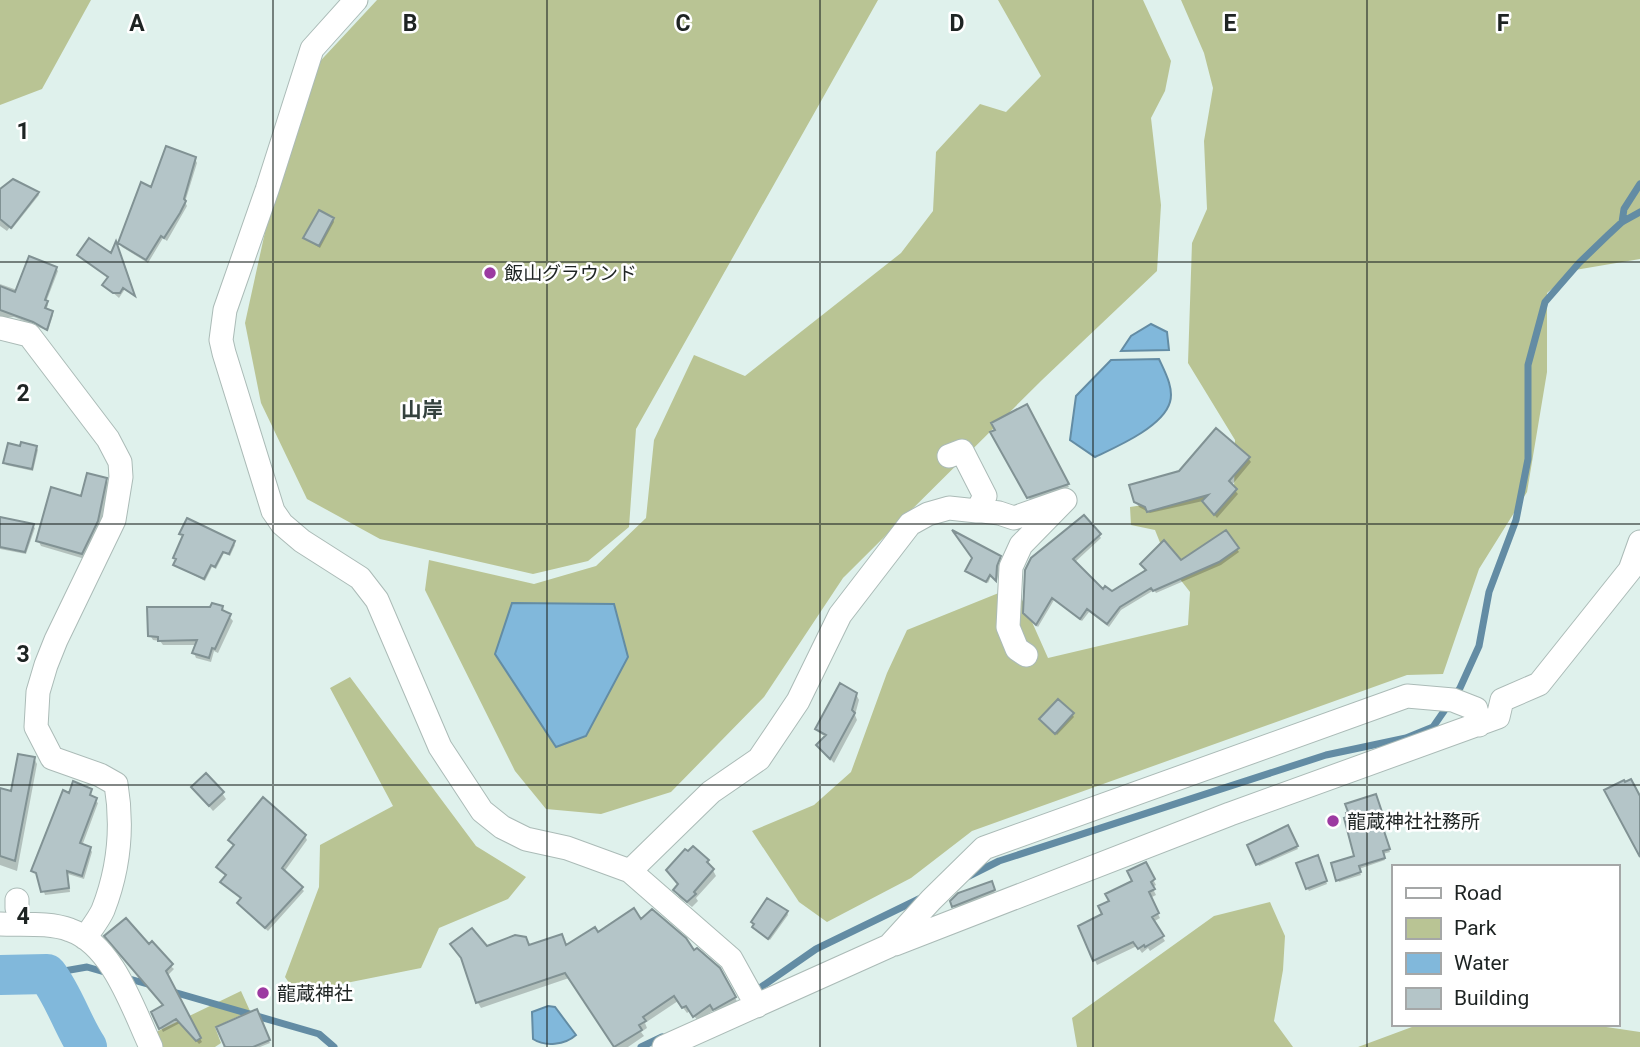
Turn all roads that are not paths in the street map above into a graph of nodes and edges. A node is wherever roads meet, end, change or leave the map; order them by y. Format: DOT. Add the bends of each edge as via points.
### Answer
graph roads {
  1 [pos="356,0"];
  2 [pos="0,328"];
  3 [pos="949,456"];
  4 [pos="975,510"];
  5 [pos="1640,542"];
  6 [pos="1026,655"];
  7 [pos="1479,725"];
  8 [pos="630,871"];
  9 [pos="0,924"];
  10 [pos="85,938"];
  11 [pos="889,946"];
  12 [pos="757,1006"];
  13 [pos="151,1047"];
  14 [pos="664,1047"];
  1 -- 8 [label="street" via="312,48 225,310 223,353 273,511 302,541 359,578 377,600 440,747 482,810 526,839"];
  2 -- 10 [label="street" via="29,335 108,439 120,462 114,520 46,665 35,722 52,758 116,784 120,842 102,911"];
  3 -- 4 [label="street" via="962,451 985,496"];
  4 -- 6 [label="street" via="1014,518 1065,500 1021,545 1011,567 1008,627 1017,649"];
  4 -- 8 [label="street" via="949,508 910,524 841,615 798,701 759,759 711,792"];
  5 -- 7 [label="street" via="1630,570 1539,684 1502,700 1498,717"];
  7 -- 11 [label="street" via="1230,814"];
  7 -- 11 [label="street" via="1476,709 1453,700 1407,696 984,848"];
  8 -- 12 [label="street" via="731,959"];
  9 -- 10 [label="street" via="69,929"];
  10 -- 13 [label="street" via="97,945 118,977"];
  11 -- 12 [label="street"];
  12 -- 14 [label="street"];
}
